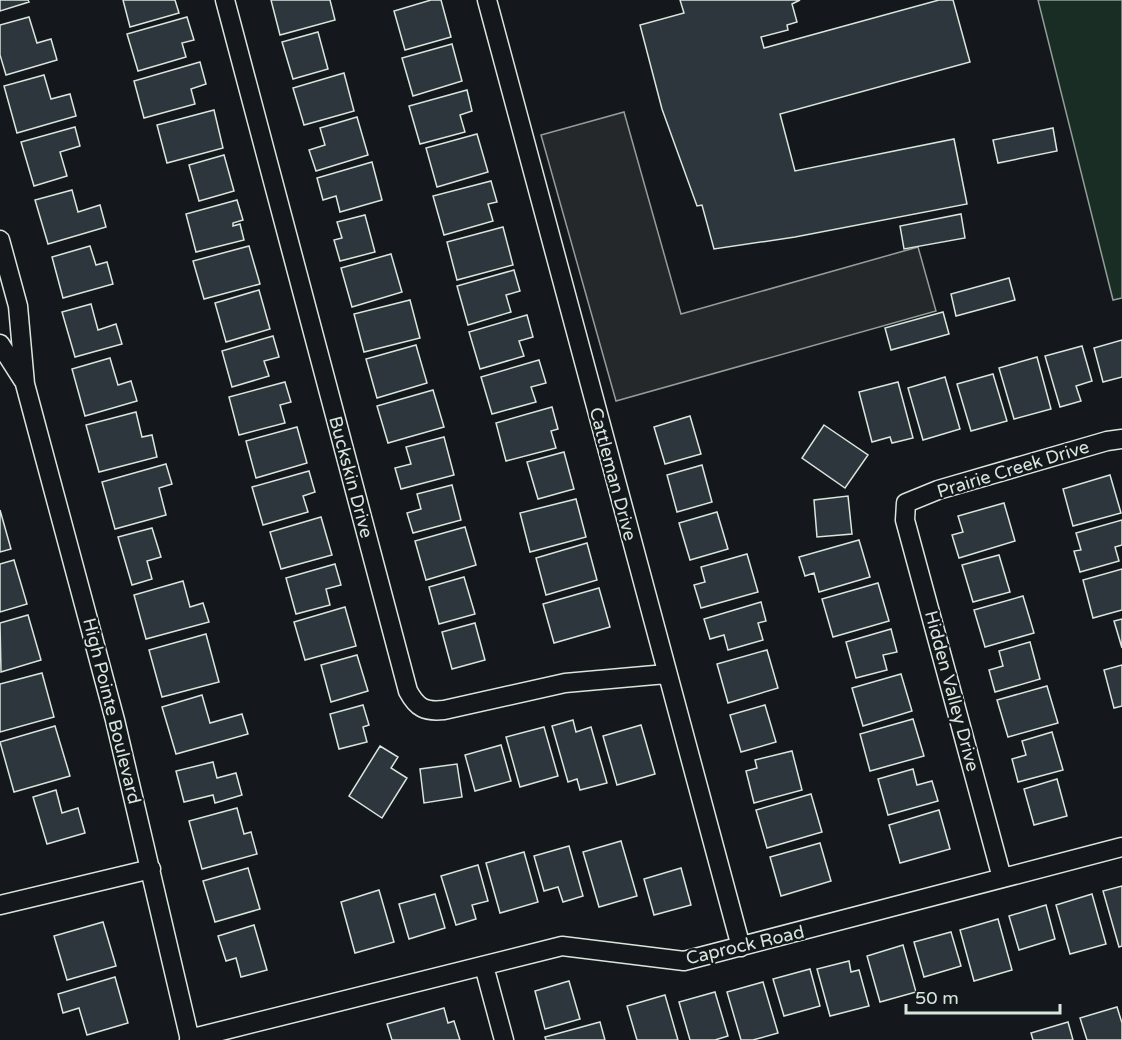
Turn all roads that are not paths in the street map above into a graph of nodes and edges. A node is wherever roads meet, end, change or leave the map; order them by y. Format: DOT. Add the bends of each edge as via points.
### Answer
graph roads {
  1 [pos="225,0"];
  2 [pos="487,0"];
  3 [pos="0,240"];
  4 [pos="0,344"];
  5 [pos="25,384"];
  6 [pos="1122,439"];
  7 [pos="906,503"];
  8 [pos="666,675"];
  9 [pos="1122,847"];
  10 [pos="151,869"];
  11 [pos="1002,878"];
  12 [pos="0,905"];
  13 [pos="741,948"];
  14 [pos="484,966"];
  15 [pos="189,1039"];
  16 [pos="504,1040"];
  1 -- 8 [label="street, Buckskin Drive" via="414,703 429,711 444,710 566,683"];
  2 -- 8 [label="street, Cattleman Drive"];
  3 -- 5 [label="street, High Pointe Boulevard" via="18,306"];
  4 -- 5 [label="street, High Pointe Boulevard"];
  5 -- 10 [label="street, High Pointe Boulevard" via="102,667"];
  6 -- 7 [label="street, Prairie Creek Drive"];
  7 -- 11 [label="street, Hidden Valley Drive" via="905,520"];
  8 -- 13 [label="street, Cattleman Drive"];
  9 -- 11 [label="street, Caprock Road"];
  10 -- 12 [label="street"];
  10 -- 15 [label="street, High Pointe Boulevard"];
  11 -- 13 [label="street, Caprock Road"];
  13 -- 14 [label="street, Caprock Road" via="684,962 562,946"];
  14 -- 15 [label="street, Caprock Road"];
  14 -- 16 [label="street"];
}
